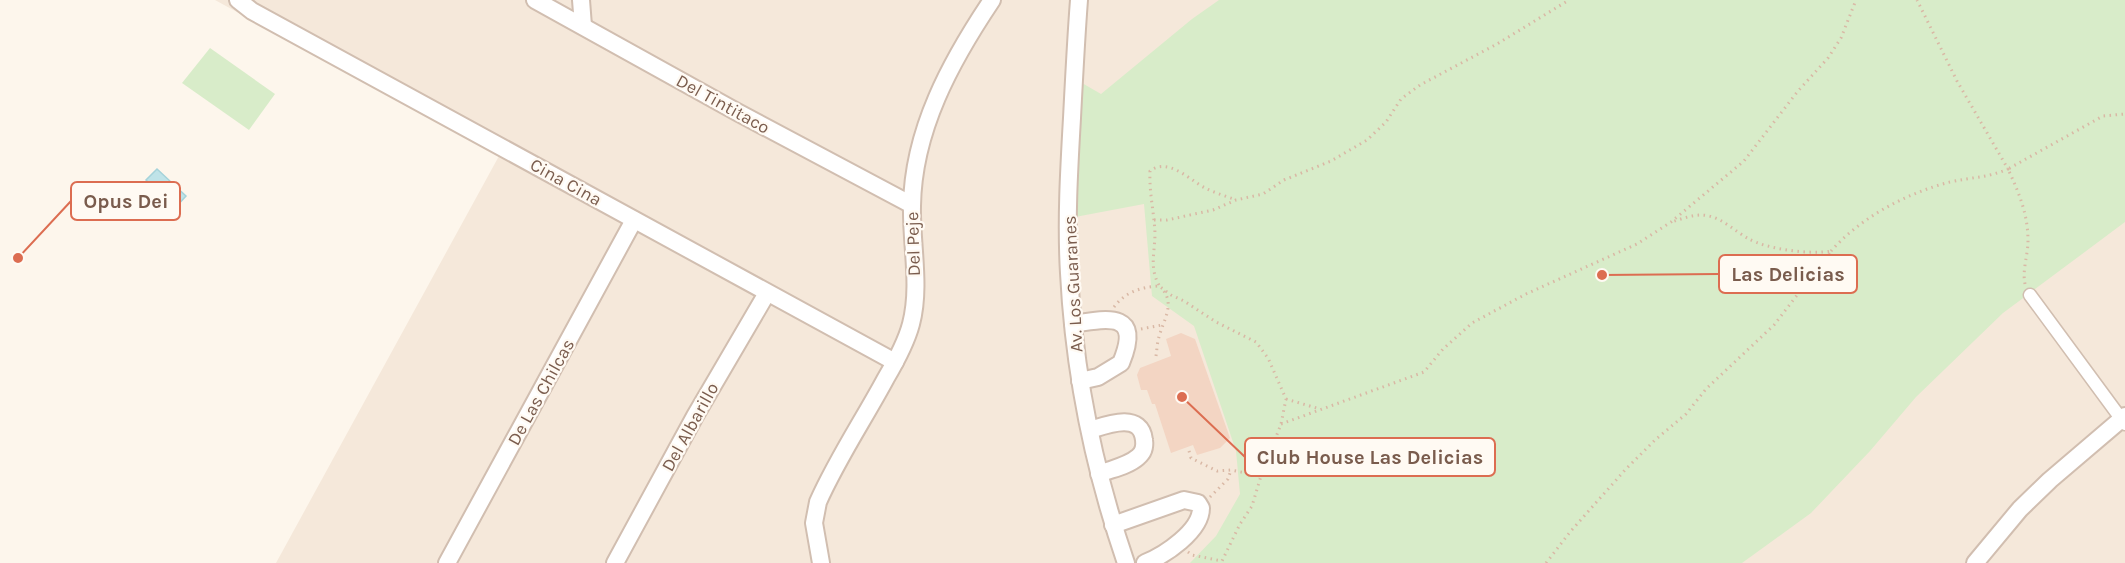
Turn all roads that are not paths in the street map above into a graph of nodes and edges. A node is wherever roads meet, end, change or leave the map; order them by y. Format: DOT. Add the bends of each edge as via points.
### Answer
graph roads {
  1 [pos="238,0"];
  2 [pos="535,0"];
  3 [pos="581,0"];
  4 [pos="992,0"];
  5 [pos="1079,0"];
  6 [pos="584,26"];
  7 [pos="912,205"];
  8 [pos="634,220"];
  9 [pos="766,293"];
  10 [pos="2030,295"];
  11 [pos="1073,324"];
  12 [pos="895,362"];
  13 [pos="1080,381"];
  14 [pos="2124,420"];
  15 [pos="1090,430"];
  16 [pos="1099,474"];
  17 [pos="1113,525"];
  18 [pos="1978,561"];
  19 [pos="447,563"];
  20 [pos="615,563"];
  21 [pos="821,563"];
  22 [pos="1126,563"];
  23 [pos="1145,563"];
  1 -- 8 [label="street, Cina Cina"];
  2 -- 6 [label="street, Del Tintitaco"];
  3 -- 6 [label="street"];
  4 -- 7 [label="street, Del Peje" via="937,95 920,150"];
  5 -- 11 [label="street, Av. Los Guaranes" via="1068,193"];
  6 -- 7 [label="street, Del Tintitaco"];
  7 -- 12 [label="street, Del Peje" via="914,311"];
  8 -- 9 [label="street, Cina Cina"];
  8 -- 19 [label="street, De Las Chilcas"];
  9 -- 12 [label="street, Cina Cina"];
  9 -- 20 [label="street, Del Albarillo"];
  10 -- 14 [label="street"];
  11 -- 13 [label="street, Av. Los Guaranes"];
  11 -- 13 [label="street" via="1114,320 1128,332 1121,363 1098,377"];
  12 -- 21 [label="street, Del Peje" via="818,502 814,523"];
  13 -- 15 [label="street, Av. Los Guaranes"];
  14 -- 18 [label="street" via="2050,480"];
  15 -- 16 [label="street, Av. Los Guaranes"];
  15 -- 16 [label="street" via="1121,422 1138,427 1143,434 1139,456"];
  16 -- 17 [label="street, Av. Los Guaranes"];
  17 -- 22 [label="street, Av. Los Guaranes"];
  17 -- 23 [label="street" via="1184,500 1202,508 1198,523 1168,551"];
}
